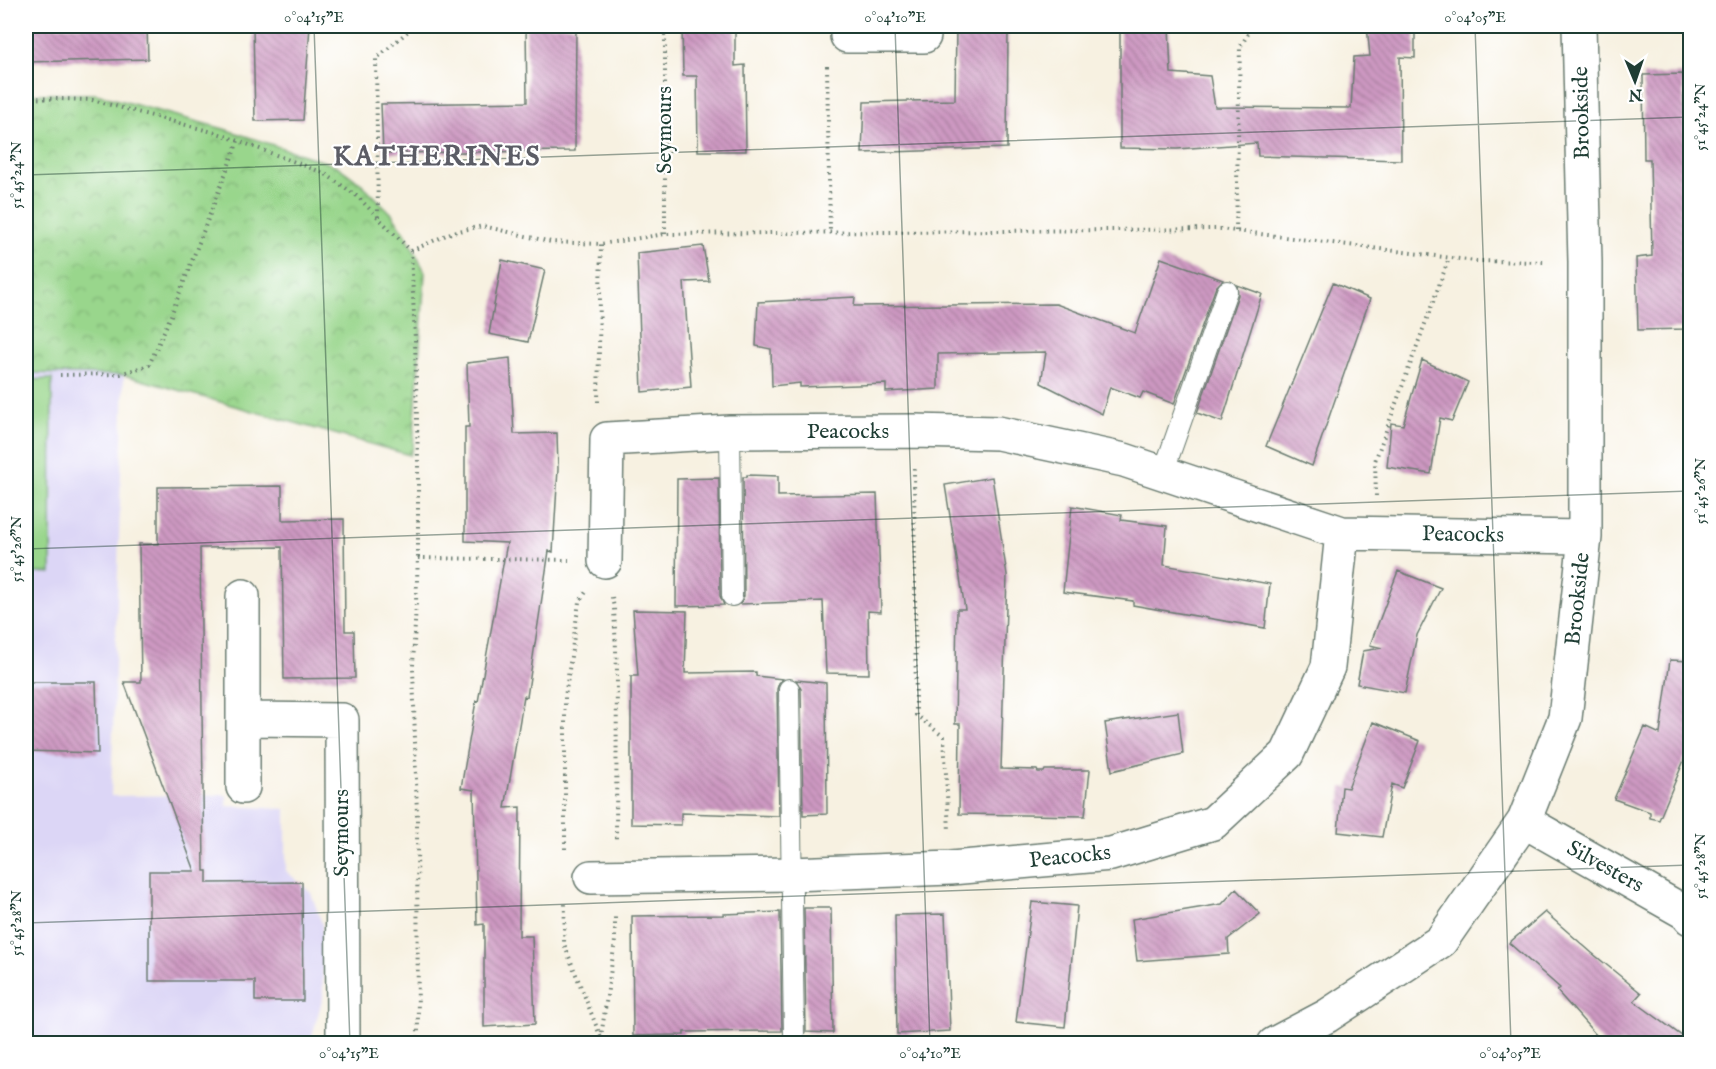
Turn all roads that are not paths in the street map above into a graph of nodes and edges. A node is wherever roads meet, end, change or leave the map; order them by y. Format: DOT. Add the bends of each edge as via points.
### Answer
graph roads {
  1 [pos="924,26"];
  2 [pos="1579,26"];
  3 [pos="848,31"];
  4 [pos="1227,291"];
  5 [pos="730,432"];
  6 [pos="1163,473"];
  7 [pos="1342,533"];
  8 [pos="1585,537"];
  9 [pos="605,561"];
  10 [pos="243,596"];
  11 [pos="732,596"];
  12 [pos="789,689"];
  13 [pos="244,719"];
  14 [pos="243,787"];
  15 [pos="1524,821"];
  16 [pos="791,874"];
  17 [pos="603,877"];
  18 [pos="1689,913"];
  19 [pos="794,1037"];
  20 [pos="344,1044"];
  21 [pos="1274,1044"];
  1 -- 3 [label="street" via="924,36"];
  2 -- 8 [label="street, Brookside" via="1585,262"];
  4 -- 6 [label="lane"];
  5 -- 6 [label="street, Peacocks" via="998,433 1124,460"];
  5 -- 9 [label="street, Peacocks" via="607,439"];
  5 -- 11 [label="lane"];
  6 -- 7 [label="street, Peacocks"];
  7 -- 8 [label="street, Peacocks"];
  7 -- 16 [label="street, Peacocks" via="1328,667 1287,754 1213,824 1111,854 951,868"];
  8 -- 15 [label="street, Brookside" via="1565,718"];
  10 -- 13 [label="street"];
  12 -- 16 [label="lane"];
  13 -- 14 [label="street"];
  13 -- 20 [label="street, Seymours" via="342,720"];
  15 -- 18 [label="street, Silvesters"];
  15 -- 21 [label="street, Brookside" via="1441,941 1327,1016"];
  16 -- 17 [label="street, Peacocks"];
  16 -- 19 [label="lane"];
}
